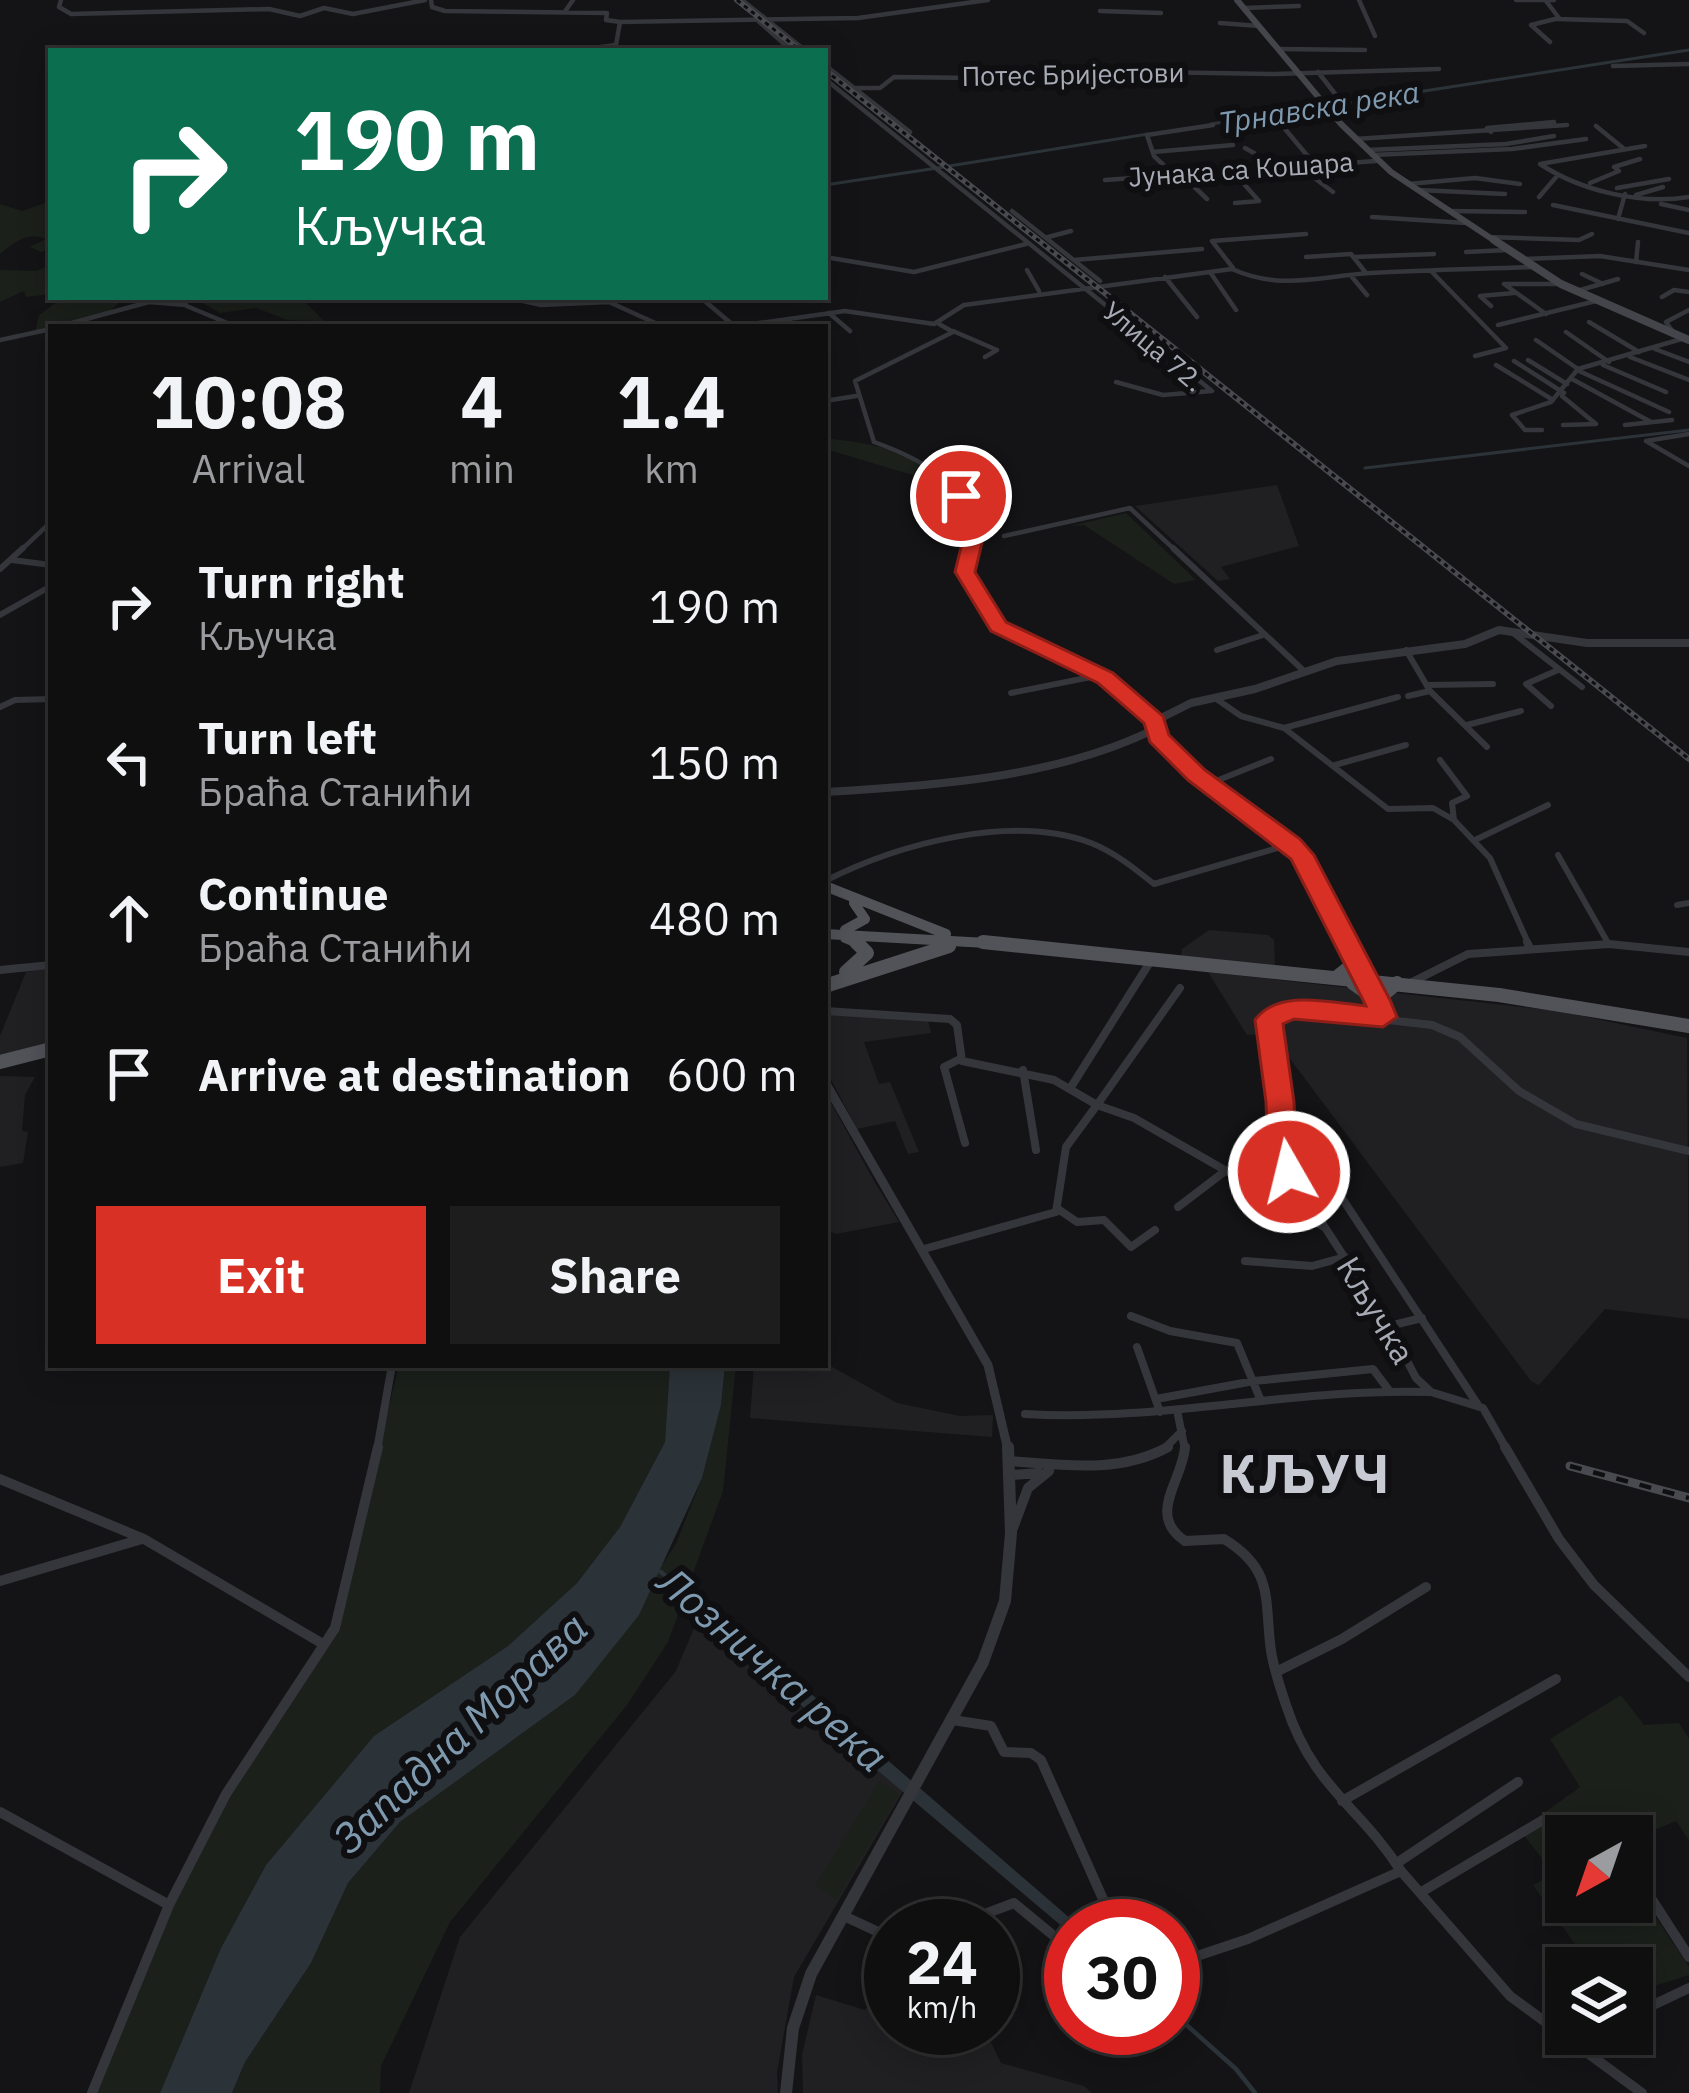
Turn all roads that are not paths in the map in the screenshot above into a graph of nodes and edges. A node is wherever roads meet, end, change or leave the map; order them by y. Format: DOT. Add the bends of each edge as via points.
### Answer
graph roads {
  1 [pos="61,0"];
  2 [pos="334,0"];
  3 [pos="428,0"];
  4 [pos="573,0"];
  5 [pos="742,0"];
  6 [pos="988,0"];
  7 [pos="1106,0"];
  8 [pos="1237,0"];
  9 [pos="1359,0"];
  10 [pos="1516,0"];
  11 [pos="1554,0"];
  12 [pos="1546,1"];
  13 [pos="1299,6"];
  14 [pos="1244,8"];
  15 [pos="320,9"];
  16 [pos="566,10"];
  17 [pos="1115,10"];
  18 [pos="1100,11"];
  19 [pos="1161,13"];
  20 [pos="757,19"];
  21 [pos="765,19"];
  22 [pos="1557,19"];
  23 [pos="620,22"];
  24 [pos="1220,23"];
  25 [pos="1259,26"];
  26 [pos="1644,33"];
  27 [pos="1375,36"];
  28 [pos="1550,42"];
  29 [pos="592,48"];
  30 [pos="787,48"];
  31 [pos="802,48"];
  32 [pos="1278,49"];
  33 [pos="1365,50"];
  34 [pos="1689,64"];
  35 [pos="1613,66"];
  36 [pos="828,67"];
  37 [pos="1439,69"];
  38 [pos="1318,72"];
  39 [pos="1298,73"];
  40 [pos="828,82"];
  41 [pos="828,87"];
  42 [pos="834,87"];
  43 [pos="854,88"];
  44 [pos="1336,94"];
  45 [pos="1275,117"];
  46 [pos="1554,122"];
  47 [pos="1213,125"];
  48 [pos="1568,125"];
  49 [pos="1596,125"];
  50 [pos="910,132"];
  51 [pos="1492,133"];
  52 [pos="1554,136"];
  53 [pos="1355,139"];
  54 [pos="1586,139"];
  55 [pos="1233,146"];
  56 [pos="1645,146"];
  57 [pos="1245,148"];
  58 [pos="1624,149"];
  59 [pos="1154,152"];
  60 [pos="1371,155"];
  61 [pos="1640,159"];
  62 [pos="1316,166"];
  63 [pos="1300,167"];
  64 [pos="1261,171"];
  65 [pos="1235,174"];
  66 [pos="1179,176"];
  67 [pos="1558,176"];
  68 [pos="1105,179"];
  69 [pos="1669,179"];
  70 [pos="1588,183"];
  71 [pos="1408,184"];
  72 [pos="1520,184"];
  73 [pos="1663,187"];
  74 [pos="1611,189"];
  75 [pos="1418,190"];
  76 [pos="1333,192"];
  77 [pos="1505,194"];
  78 [pos="1628,195"];
  79 [pos="1539,197"];
  80 [pos="1689,197"];
  81 [pos="1207,200"];
  82 [pos="1653,202"];
  83 [pos="1235,203"];
  84 [pos="1553,205"];
  85 [pos="1689,210"];
  86 [pos="1012,211"];
  87 [pos="1448,211"];
  88 [pos="1526,212"];
  89 [pos="1372,217"];
  90 [pos="1618,219"];
  91 [pos="1466,223"];
  92 [pos="1071,231"];
  93 [pos="1689,233"];
  94 [pos="1306,234"];
  95 [pos="1592,234"];
  96 [pos="1046,237"];
  97 [pos="1486,237"];
  98 [pos="1638,242"];
  99 [pos="1028,243"];
  100 [pos="1202,249"];
  101 [pos="1507,250"];
  102 [pos="1466,252"];
  103 [pos="1434,254"];
  104 [pos="1306,256"];
  105 [pos="1354,256"];
  106 [pos="828,258"];
  107 [pos="1074,260"];
  108 [pos="1520,260"];
  109 [pos="1636,262"];
  110 [pos="1532,266"];
  111 [pos="1232,269"];
  112 [pos="1027,270"];
  113 [pos="1430,270"];
  114 [pos="1689,270"];
  115 [pos="1210,271"];
  116 [pos="1366,273"];
  117 [pos="1582,274"];
  118 [pos="1165,276"];
  119 [pos="1351,276"];
  120 [pos="1618,279"];
  121 [pos="1101,282"];
  122 [pos="1490,284"];
  123 [pos="1504,284"];
  124 [pos="1561,284"];
  125 [pos="1604,284"];
  126 [pos="1079,286"];
  127 [pos="1575,291"];
  128 [pos="1040,292"];
  129 [pos="1516,292"];
  130 [pos="1689,292"];
  131 [pos="1367,295"];
  132 [pos="1662,297"];
  133 [pos="119,300"];
  134 [pos="173,300"];
  135 [pos="512,300"];
  136 [pos="703,300"];
  137 [pos="1596,301"];
  138 [pos="186,305"];
  139 [pos="1491,306"];
  140 [pos="114,309"];
  141 [pos="1236,310"];
  142 [pos="1689,310"];
  143 [pos="829,313"];
  144 [pos="1546,314"];
  145 [pos="1197,317"];
  146 [pos="1589,322"];
  147 [pos="938,323"];
  148 [pos="67,324"];
  149 [pos="230,324"];
  150 [pos="658,324"];
  151 [pos="731,324"];
  152 [pos="748,324"];
  153 [pos="1498,325"];
  154 [pos="48,329"];
  155 [pos="953,331"];
  156 [pos="850,332"];
  157 [pos="1566,332"];
  158 [pos="1672,333"];
  159 [pos="1687,339"];
  160 [pos="0,340"];
  161 [pos="1518,340"];
  162 [pos="1536,340"];
  163 [pos="1501,343"];
  164 [pos="1654,348"];
  165 [pos="1640,353"];
  166 [pos="986,356"];
  167 [pos="1475,356"];
  168 [pos="1629,356"];
  169 [pos="1528,360"];
  170 [pos="1514,361"];
  171 [pos="1689,362"];
  172 [pos="1606,363"];
  173 [pos="1496,364"];
  174 [pos="1578,370"];
  175 [pos="1689,380"];
  176 [pos="1116,382"];
  177 [pos="1570,382"];
  178 [pos="1666,392"];
  179 [pos="1563,395"];
  180 [pos="856,396"];
  181 [pos="828,400"];
  182 [pos="1554,401"];
  183 [pos="1651,422"];
  184 [pos="1563,424"];
  185 [pos="1625,425"];
  186 [pos="1542,430"];
  187 [pos="1689,434"];
  188 [pos="1689,466"];
  189 [pos="48,525"];
  190 [pos="1004,536"];
  191 [pos="12,560"];
  192 [pos="48,565"];
  193 [pos="0,569"];
  194 [pos="48,588"];
  195 [pos="0,614"];
  196 [pos="1511,632"];
  197 [pos="1265,634"];
  198 [pos="1689,643"];
  199 [pos="1217,650"];
  200 [pos="1406,650"];
  201 [pos="1559,669"];
  202 [pos="1305,672"];
  203 [pos="1101,675"];
  204 [pos="1493,684"];
  205 [pos="1429,688"];
  206 [pos="1582,688"];
  207 [pos="1011,693"];
  208 [pos="1408,696"];
  209 [pos="1215,698"];
  210 [pos="1398,698"];
  211 [pos="48,699"];
  212 [pos="1551,706"];
  213 [pos="0,707"];
  214 [pos="1520,711"];
  215 [pos="1467,724"];
  216 [pos="1154,726"];
  217 [pos="1284,728"];
  218 [pos="1406,745"];
  219 [pos="1487,747"];
  220 [pos="1271,759"];
  221 [pos="1440,760"];
  222 [pos="1334,766"];
  223 [pos="1209,784"];
  224 [pos="828,792"];
  225 [pos="1549,805"];
  226 [pos="1454,820"];
  227 [pos="1475,840"];
  228 [pos="1292,844"];
  229 [pos="1558,855"];
  230 [pos="828,885"];
  231 [pos="828,888"];
  232 [pos="828,889"];
  233 [pos="1689,903"];
  234 [pos="1677,905"];
  235 [pos="828,934"];
  236 [pos="828,934"];
  237 [pos="828,934"];
  238 [pos="970,942"];
  239 [pos="1609,944"];
  240 [pos="1530,948"];
  241 [pos="1689,952"];
  242 [pos="1354,956"];
  243 [pos="1153,958"];
  244 [pos="48,965"];
  245 [pos="0,970"];
  246 [pos="1334,978"];
  247 [pos="828,981"];
  248 [pos="828,981"];
  249 [pos="1367,981"];
  250 [pos="1403,984"];
  251 [pos="1180,988"];
  252 [pos="1377,1000"];
  253 [pos="828,1011"];
  254 [pos="1383,1017"];
  255 [pos="1684,1024"];
  256 [pos="48,1050"];
  257 [pos="959,1059"];
  258 [pos="0,1062"];
  259 [pos="1023,1070"];
  260 [pos="828,1087"];
  261 [pos="1071,1087"];
  262 [pos="1097,1105"];
  263 [pos="965,1143"];
  264 [pos="1036,1150"];
  265 [pos="1311,1150"];
  266 [pos="1689,1151"];
  267 [pos="1224,1172"];
  268 [pos="1178,1207"];
  269 [pos="1058,1209"];
  270 [pos="1328,1229"];
  271 [pos="1155,1230"];
  272 [pos="924,1249"];
  273 [pos="1345,1257"];
  274 [pos="1245,1261"];
  275 [pos="1131,1316"];
  276 [pos="1422,1318"];
  277 [pos="1389,1326"];
  278 [pos="1137,1347"];
  279 [pos="392,1368"];
  280 [pos="1253,1381"];
  281 [pos="1388,1389"];
  282 [pos="1431,1392"];
  283 [pos="1156,1400"];
  284 [pos="1261,1401"];
  285 [pos="1479,1406"];
  286 [pos="1177,1410"];
  287 [pos="1160,1412"];
  288 [pos="1025,1414"];
  289 [pos="1182,1431"];
  290 [pos="1167,1451"];
  291 [pos="1184,1461"];
  292 [pos="1066,1465"];
  293 [pos="1010,1468"];
  294 [pos="1049,1471"];
  295 [pos="0,1478"];
  296 [pos="1011,1533"];
  297 [pos="144,1538"];
  298 [pos="0,1581"];
  299 [pos="1426,1587"];
  300 [pos="322,1644"];
  301 [pos="1276,1672"];
  302 [pos="1689,1677"];
  303 [pos="1556,1679"];
  304 [pos="953,1720"];
  305 [pos="1518,1782"];
  306 [pos="1342,1801"];
  307 [pos="0,1812"];
  308 [pos="1543,1820"];
  309 [pos="1399,1867"];
  310 [pos="1423,1891"];
  311 [pos="1103,1899"];
  312 [pos="1653,1901"];
  313 [pos="170,1905"];
  314 [pos="1020,1909"];
  315 [pos="843,1915"];
  316 [pos="864,1926"];
  317 [pos="1044,1928"];
  318 [pos="1200,1955"];
  319 [pos="1689,1957"];
  320 [pos="1689,1988"];
  321 [pos="1653,2005"];
  322 [pos="1545,2028"];
  323 [pos="1584,2055"];
  324 [pos="92,2093"];
  325 [pos="786,2093"];
  326 [pos="1642,2093"];
  1 -- 15 [label="street" via="71,14 269,9 300,16"];
  2 -- 15 [label="street"];
  3 -- 15 [label="street" via="353,14"];
  3 -- 16 [label="street" via="454,14"];
  4 -- 16 [label="street"];
  5 -- 21 [label="street"];
  6 -- 21 [label="street" via="919,13"];
  7 -- 17 [label="street"];
  8 -- 14 [label="main road"];
  9 -- 27 [label="street"];
  10 -- 12 [label="street"];
  11 -- 12 [label="street"];
  12 -- 22 [label="street"];
  13 -- 14 [label="street"];
  14 -- 25 [label="main road"];
  16 -- 23 [label="street"];
  17 -- 18 [label="street"];
  17 -- 19 [label="street"];
  20 -- 21 [label="street"];
  20 -- 23 [label="street"];
  20 -- 30 [label="street"];
  21 -- 31 [label="street"];
  22 -- 26 [label="street" via="1627,21"];
  22 -- 28 [label="street" via="1531,25"];
  23 -- 29 [label="street" via="616,45"];
  24 -- 25 [label="street"];
  25 -- 32 [label="main road"];
  32 -- 33 [label="street"];
  32 -- 39 [label="main road"];
  34 -- 35 [label="street"];
  36 -- 43 [label="street"];
  37 -- 38 [label="street, Потес Бријестови"];
  38 -- 39 [label="street, Потес Бријестови"];
  38 -- 44 [label="street"];
  39 -- 43 [label="street, Потес Бријестови" via="894,77 880,88"];
  39 -- 53 [label="main road"];
  40 -- 42 [label="street, Улица 72."];
  41 -- 42 [label="street"];
  42 -- 99 [label="street, Улица 72."];
  43 -- 50 [label="street"];
  45 -- 62 [label="street"];
  46 -- 51 [label="street" via="1487,128"];
  47 -- 59 [label="street" via="1147,135"];
  48 -- 51 [label="street"];
  49 -- 58 [label="street"];
  51 -- 53 [label="street"];
  52 -- 60 [label="street"];
  53 -- 60 [label="main road"];
  54 -- 60 [label="street"];
  55 -- 59 [label="street"];
  56 -- 58 [label="street"];
  57 -- 64 [label="street"];
  58 -- 67 [label="street" via="1540,164"];
  59 -- 66 [label="street"];
  60 -- 62 [label="street, Јунака са Кошара"];
  60 -- 71 [label="main road"];
  61 -- 70 [label="street"];
  62 -- 63 [label="street, Јунака са Кошара"];
  63 -- 64 [label="street, Јунака са Кошара"];
  63 -- 76 [label="street"];
  64 -- 65 [label="street, Јунака са Кошара"];
  65 -- 66 [label="street, Јунака са Кошара"];
  65 -- 83 [label="street" via="1259,201"];
  66 -- 68 [label="street, Јунака са Кошара"];
  66 -- 81 [label="street"];
  67 -- 70 [label="street"];
  67 -- 79 [label="street"];
  69 -- 74 [label="street"];
  70 -- 74 [label="street"];
  71 -- 72 [label="street"];
  71 -- 75 [label="main road"];
  73 -- 78 [label="street"];
  74 -- 78 [label="street"];
  75 -- 77 [label="street"];
  75 -- 87 [label="main road"];
  78 -- 82 [label="street"];
  78 -- 90 [label="street" via="1619,199"];
  80 -- 82 [label="street"];
  82 -- 85 [label="street"];
  84 -- 90 [label="street"];
  86 -- 96 [label="street"];
  87 -- 88 [label="street"];
  87 -- 91 [label="main road"];
  89 -- 91 [label="street"];
  90 -- 93 [label="street"];
  91 -- 97 [label="main road"];
  92 -- 96 [label="street"];
  94 -- 111 [label="street" via="1212,241"];
  95 -- 97 [label="street"];
  96 -- 107 [label="street"];
  97 -- 101 [label="main road"];
  98 -- 109 [label="street"];
  99 -- 106 [label="street" via="914,272"];
  99 -- 126 [label="street, Улица 72."];
  100 -- 107 [label="street"];
  101 -- 102 [label="street"];
  101 -- 108 [label="main road"];
  103 -- 105 [label="street"];
  104 -- 105 [label="street"];
  105 -- 116 [label="street"];
  107 -- 121 [label="street"];
  108 -- 109 [label="street"];
  108 -- 110 [label="main road"];
  109 -- 114 [label="street"];
  110 -- 113 [label="street"];
  110 -- 124 [label="main road"];
  111 -- 115 [label="street"];
  111 -- 119 [label="street" via="1284,284"];
  112 -- 128 [label="street"];
  113 -- 116 [label="street"];
  113 -- 163 [label="street"];
  115 -- 118 [label="street"];
  115 -- 141 [label="street"];
  116 -- 119 [label="street"];
  117 -- 125 [label="street"];
  118 -- 121 [label="street"];
  118 -- 145 [label="street"];
  119 -- 131 [label="street"];
  120 -- 125 [label="street"];
  121 -- 126 [label="street"];
  122 -- 123 [label="street"];
  123 -- 124 [label="street"];
  123 -- 129 [label="street"];
  124 -- 127 [label="main road"];
  125 -- 127 [label="street"];
  126 -- 128 [label="street"];
  126 -- 176 [label="street, Улица 72." via="1212,391 1163,395"];
  127 -- 137 [label="main road"];
  128 -- 147 [label="street" via="956,306"];
  129 -- 139 [label="street" via="1480,296"];
  129 -- 144 [label="street"];
  130 -- 132 [label="street"];
  133 -- 140 [label="street"];
  134 -- 138 [label="street"];
  135 -- 150 [label="street" via="530,307 616,304"];
  136 -- 151 [label="street"];
  137 -- 144 [label="street"];
  137 -- 158 [label="main road"];
  138 -- 140 [label="street"];
  138 -- 149 [label="street"];
  140 -- 148 [label="street"];
  142 -- 158 [label="street" via="1666,322"];
  143 -- 147 [label="street"];
  143 -- 152 [label="street"];
  143 -- 156 [label="street"];
  144 -- 153 [label="street"];
  146 -- 165 [label="street"];
  147 -- 155 [label="street"];
  154 -- 160 [label="street"];
  155 -- 166 [label="street" via="997,350"];
  155 -- 180 [label="street" via="855,381"];
  157 -- 172 [label="street"];
  158 -- 159 [label="main road"];
  159 -- 164 [label="street"];
  161 -- 163 [label="street"];
  162 -- 174 [label="street"];
  163 -- 167 [label="street" via="1505,349"];
  164 -- 165 [label="street"];
  164 -- 171 [label="street"];
  165 -- 168 [label="street"];
  168 -- 172 [label="street"];
  168 -- 175 [label="street"];
  169 -- 177 [label="street"];
  170 -- 179 [label="street"];
  172 -- 174 [label="street"];
  172 -- 178 [label="street"];
  173 -- 182 [label="street"];
  174 -- 177 [label="street"];
  174 -- 183 [label="street" via="1671,416"];
  177 -- 179 [label="street"];
  177 -- 183 [label="street"];
  179 -- 182 [label="street"];
  179 -- 184 [label="street" via="1596,424"];
  180 -- 181 [label="street"];
  180 -- 203 [label="street" via="874,442 921,460 961,496 972,543 965,572 998,627"];
  182 -- 186 [label="street" via="1537,413 1512,415 1525,430"];
  183 -- 185 [label="street"];
  187 -- 188 [label="street" via="1646,441"];
  189 -- 191 [label="street"];
  190 -- 197 [label="street" via="1130,508"];
  191 -- 192 [label="street"];
  191 -- 193 [label="street"];
  194 -- 195 [label="street"];
  196 -- 198 [label="street" via="1587,644"];
  196 -- 200 [label="street"];
  196 -- 201 [label="street"];
  197 -- 199 [label="street"];
  197 -- 202 [label="street"];
  200 -- 202 [label="street"];
  200 -- 205 [label="street"];
  201 -- 206 [label="street"];
  201 -- 212 [label="street" via="1526,684"];
  202 -- 209 [label="street"];
  203 -- 207 [label="street"];
  203 -- 216 [label="street"];
  204 -- 205 [label="street"];
  205 -- 208 [label="street"];
  205 -- 215 [label="street"];
  209 -- 216 [label="street"];
  209 -- 217 [label="street" via="1240,716"];
  210 -- 217 [label="street"];
  211 -- 213 [label="street"];
  214 -- 215 [label="street"];
  215 -- 219 [label="street"];
  216 -- 223 [label="street"];
  216 -- 224 [label="street" via="1128,743 1034,766"];
  217 -- 222 [label="street"];
  218 -- 222 [label="street"];
  220 -- 223 [label="street"];
  221 -- 226 [label="street" via="1467,796 1452,802"];
  222 -- 226 [label="street" via="1391,811 1433,808"];
  223 -- 228 [label="street"];
  225 -- 227 [label="street"];
  226 -- 227 [label="street"];
  227 -- 240 [label="street"];
  228 -- 230 [label="street" via="1154,884 1118,856 1061,834 967,833 871,856"];
  228 -- 242 [label="street"];
  229 -- 239 [label="street"];
  231 -- 238 [label="main road"];
  232 -- 235 [label="main road" via="866,917 854,929"];
  233 -- 234 [label="street"];
  236 -- 238 [label="main road"];
  237 -- 247 [label="main road" via="855,940 867,953"];
  238 -- 243 [label="main road"];
  238 -- 248 [label="main road"];
  239 -- 240 [label="street"];
  239 -- 241 [label="street"];
  240 -- 250 [label="street" via="1468,955"];
  242 -- 246 [label="main road"];
  242 -- 249 [label="street"];
  243 -- 246 [label="main road"];
  243 -- 261 [label="street"];
  244 -- 245 [label="street"];
  246 -- 249 [label="main road"];
  246 -- 252 [label="main road"];
  249 -- 250 [label="main road"];
  249 -- 252 [label="street"];
  250 -- 252 [label="main road"];
  250 -- 255 [label="main road"];
  251 -- 262 [label="street"];
  252 -- 254 [label="street"];
  253 -- 257 [label="street" via="950,1019"];
  254 -- 266 [label="street" via="1449,1031 1519,1091 1576,1124"];
  254 -- 270 [label="street, Кључка" via="1285,1010 1267,1025 1282,1158"];
  256 -- 258 [label="main road"];
  257 -- 259 [label="street"];
  257 -- 263 [label="street" via="944,1066"];
  259 -- 261 [label="street"];
  259 -- 264 [label="street"];
  260 -- 272 [label="street"];
  261 -- 262 [label="street"];
  262 -- 267 [label="street" via="1135,1118"];
  262 -- 269 [label="street" via="1066,1147"];
  265 -- 276 [label="street, Кључка"];
  267 -- 268 [label="street"];
  267 -- 270 [label="street"];
  269 -- 271 [label="street" via="1077,1222 1104,1220 1131,1247"];
  269 -- 272 [label="street"];
  270 -- 273 [label="street, Кључка"];
  272 -- 293 [label="street" via="991,1372"];
  273 -- 274 [label="street" via="1312,1266"];
  273 -- 277 [label="street, Кључка"];
  275 -- 280 [label="street" via="1237,1343"];
  276 -- 277 [label="street"];
  276 -- 285 [label="street, Кључка"];
  277 -- 282 [label="street, Кључка"];
  278 -- 283 [label="street"];
  279 -- 300 [label="street" via="335,1628"];
  280 -- 281 [label="street" via="1372,1369"];
  280 -- 283 [label="street"];
  280 -- 284 [label="street"];
  281 -- 282 [label="street"];
  281 -- 284 [label="street"];
  282 -- 285 [label="street, Кључка"];
  283 -- 287 [label="street"];
  284 -- 286 [label="street"];
  285 -- 302 [label="street, Кључка" via="1594,1585"];
  286 -- 287 [label="street"];
  286 -- 289 [label="street"];
  287 -- 288 [label="street"];
  289 -- 290 [label="street"];
  289 -- 291 [label="street"];
  290 -- 291 [label="street"];
  290 -- 292 [label="street"];
  291 -- 301 [label="street" via="1164,1505 1170,1526 1181,1541 1223,1539 1249,1556 1270,1601"];
  292 -- 293 [label="street"];
  292 -- 294 [label="street"];
  293 -- 294 [label="street"];
  293 -- 296 [label="street"];
  294 -- 296 [label="street" via="1026,1493"];
  295 -- 297 [label="street"];
  296 -- 304 [label="street" via="1005,1600"];
  297 -- 298 [label="street"];
  297 -- 300 [label="street"];
  299 -- 301 [label="street"];
  300 -- 313 [label="street" via="226,1794"];
  301 -- 306 [label="street" via="1305,1754"];
  303 -- 306 [label="street"];
  304 -- 311 [label="street" via="991,1726 1004,1752 1041,1760"];
  304 -- 315 [label="street"];
  305 -- 309 [label="street"];
  306 -- 309 [label="street"];
  307 -- 313 [label="street"];
  308 -- 310 [label="street"];
  309 -- 310 [label="street"];
  309 -- 318 [label="street"];
  310 -- 322 [label="street" via="1487,1973"];
  312 -- 319 [label="street"];
  313 -- 324 [label="street"];
  314 -- 317 [label="street"];
  315 -- 316 [label="street"];
  315 -- 325 [label="street" via="802,1997"];
  320 -- 321 [label="street"];
  323 -- 326 [label="street"];
}
